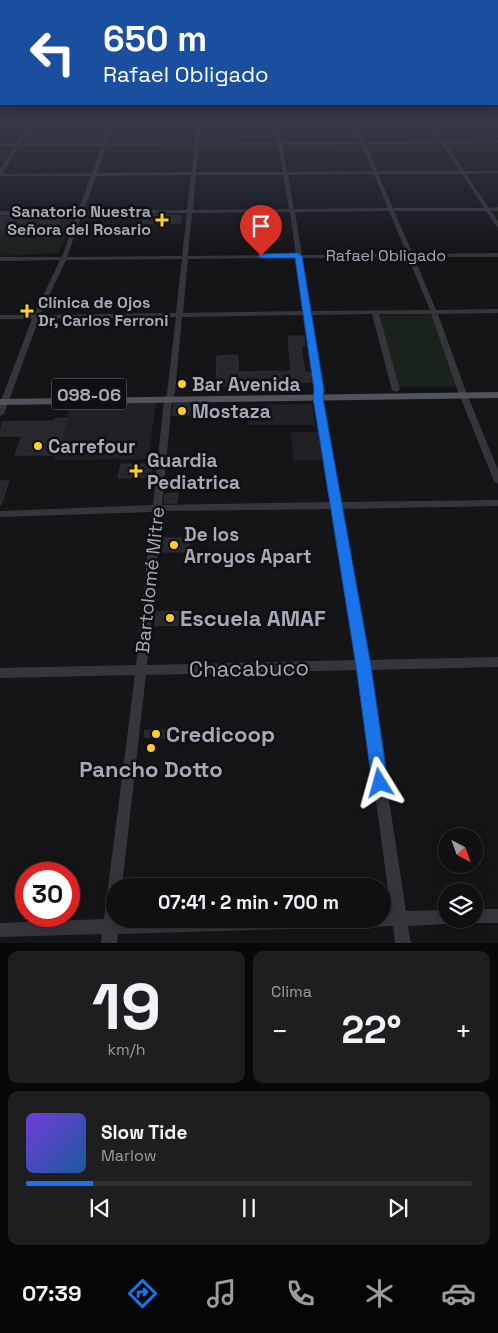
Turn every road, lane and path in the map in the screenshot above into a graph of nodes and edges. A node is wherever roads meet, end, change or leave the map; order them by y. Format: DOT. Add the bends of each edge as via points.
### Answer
graph roads {
  1 [pos="97,168"];
  2 [pos="195,168"];
  3 [pos="284,168"];
  4 [pos="374,168"];
  5 [pos="460,168"];
  6 [pos="376,172"];
  7 [pos="498,172"];
  8 [pos="285,173"];
  9 [pos="463,173"];
  10 [pos="0,174"];
  11 [pos="194,174"];
  12 [pos="94,175"];
  13 [pos="498,209"];
  14 [pos="292,210"];
  15 [pos="392,210"];
  16 [pos="486,210"];
  17 [pos="191,211"];
  18 [pos="81,212"];
  19 [pos="0,213"];
  20 [pos="498,225"];
  21 [pos="411,255"];
  22 [pos="298,256"];
  23 [pos="498,256"];
  24 [pos="186,257"];
  25 [pos="64,258"];
  26 [pos="0,259"];
  27 [pos="434,312"];
  28 [pos="498,312"];
  29 [pos="375,313"];
  30 [pos="180,314"];
  31 [pos="308,314"];
  32 [pos="0,317"];
  33 [pos="36,317"];
  34 [pos="498,388"];
  35 [pos="396,390"];
  36 [pos="463,392"];
  37 [pos="318,394"];
  38 [pos="498,395"];
  39 [pos="170,397"];
  40 [pos="3,399"];
  41 [pos="0,414"];
  42 [pos="498,481"];
  43 [pos="498,503"];
  44 [pos="336,506"];
  45 [pos="157,508"];
  46 [pos="0,514"];
  47 [pos="498,662"];
  48 [pos="363,666"];
  49 [pos="141,671"];
  50 [pos="0,673"];
  51 [pos="117,878"];
  52 [pos="483,916"];
  53 [pos="498,916"];
  54 [pos="438,917"];
  55 [pos="391,919"];
  56 [pos="400,919"];
  57 [pos="106,926"];
  58 [pos="111,928"];
  59 [pos="0,930"];
  60 [pos="109,943"];
  61 [pos="403,943"];
  1 -- 12 [label="street"];
  2 -- 11 [label="street, Bartolomé Mitre"];
  3 -- 8 [label="street"];
  4 -- 6 [label="street"];
  5 -- 9 [label="street"];
  6 -- 8 [label="street"];
  6 -- 9 [label="street"];
  6 -- 15 [label="street"];
  7 -- 9 [label="street"];
  8 -- 11 [label="street"];
  8 -- 14 [label="street"];
  9 -- 16 [label="street"];
  10 -- 12 [label="street"];
  11 -- 12 [label="street"];
  11 -- 17 [label="street, Bartolomé Mitre"];
  12 -- 18 [label="street"];
  13 -- 16 [label="street"];
  14 -- 15 [label="street"];
  14 -- 17 [label="street"];
  14 -- 22 [label="street"];
  15 -- 16 [label="street"];
  15 -- 21 [label="street"];
  16 -- 20 [label="street"];
  17 -- 18 [label="street"];
  17 -- 24 [label="street, Bartolomé Mitre"];
  18 -- 19 [label="street"];
  18 -- 25 [label="street"];
  21 -- 22 [label="street, Rafael Obligado"];
  21 -- 23 [label="street, Rafael Obligado"];
  21 -- 27 [label="street"];
  22 -- 24 [label="street, Rafael Obligado"];
  22 -- 31 [label="street"];
  24 -- 25 [label="street, Rafael Obligado"];
  24 -- 30 [label="street, Bartolomé Mitre"];
  25 -- 26 [label="street, Rafael Obligado"];
  25 -- 33 [label="street"];
  27 -- 28 [label="street"];
  27 -- 29 [label="street"];
  27 -- 36 [label="street"];
  29 -- 31 [label="street"];
  29 -- 35 [label="street"];
  30 -- 31 [label="street"];
  30 -- 33 [label="street"];
  30 -- 39 [label="street, Bartolomé Mitre"];
  31 -- 37 [label="street"];
  32 -- 33 [label="street"];
  33 -- 40 [label="street"];
  34 -- 36 [label="main road, 098-06"];
  35 -- 36 [label="main road, 098-06"];
  35 -- 37 [label="main road, 098-06"];
  36 -- 37 [label="main road, 098-06"];
  36 -- 38 [label="main road, 098-06"];
  36 -- 42 [label="street"];
  37 -- 39 [label="main road, 098-06"];
  37 -- 44 [label="street"];
  39 -- 40 [label="main road, 098-06"];
  39 -- 45 [label="street, Bartolomé Mitre"];
  40 -- 41 [label="street"];
  43 -- 44 [label="street"];
  44 -- 45 [label="street"];
  44 -- 48 [label="street"];
  45 -- 46 [label="street"];
  45 -- 49 [label="street, Bartolomé Mitre"];
  47 -- 48 [label="street, Chacabuco"];
  48 -- 49 [label="street, Chacabuco"];
  48 -- 56 [label="street"];
  49 -- 50 [label="street, Chacabuco"];
  49 -- 51 [label="street, Bartolomé Mitre"];
  52 -- 53 [label="street"];
  54 -- 56 [label="street"];
  55 -- 56 [label="street"];
  56 -- 61 [label="street"];
  57 -- 59 [label="street"];
  58 -- 60 [label="street"];
}
